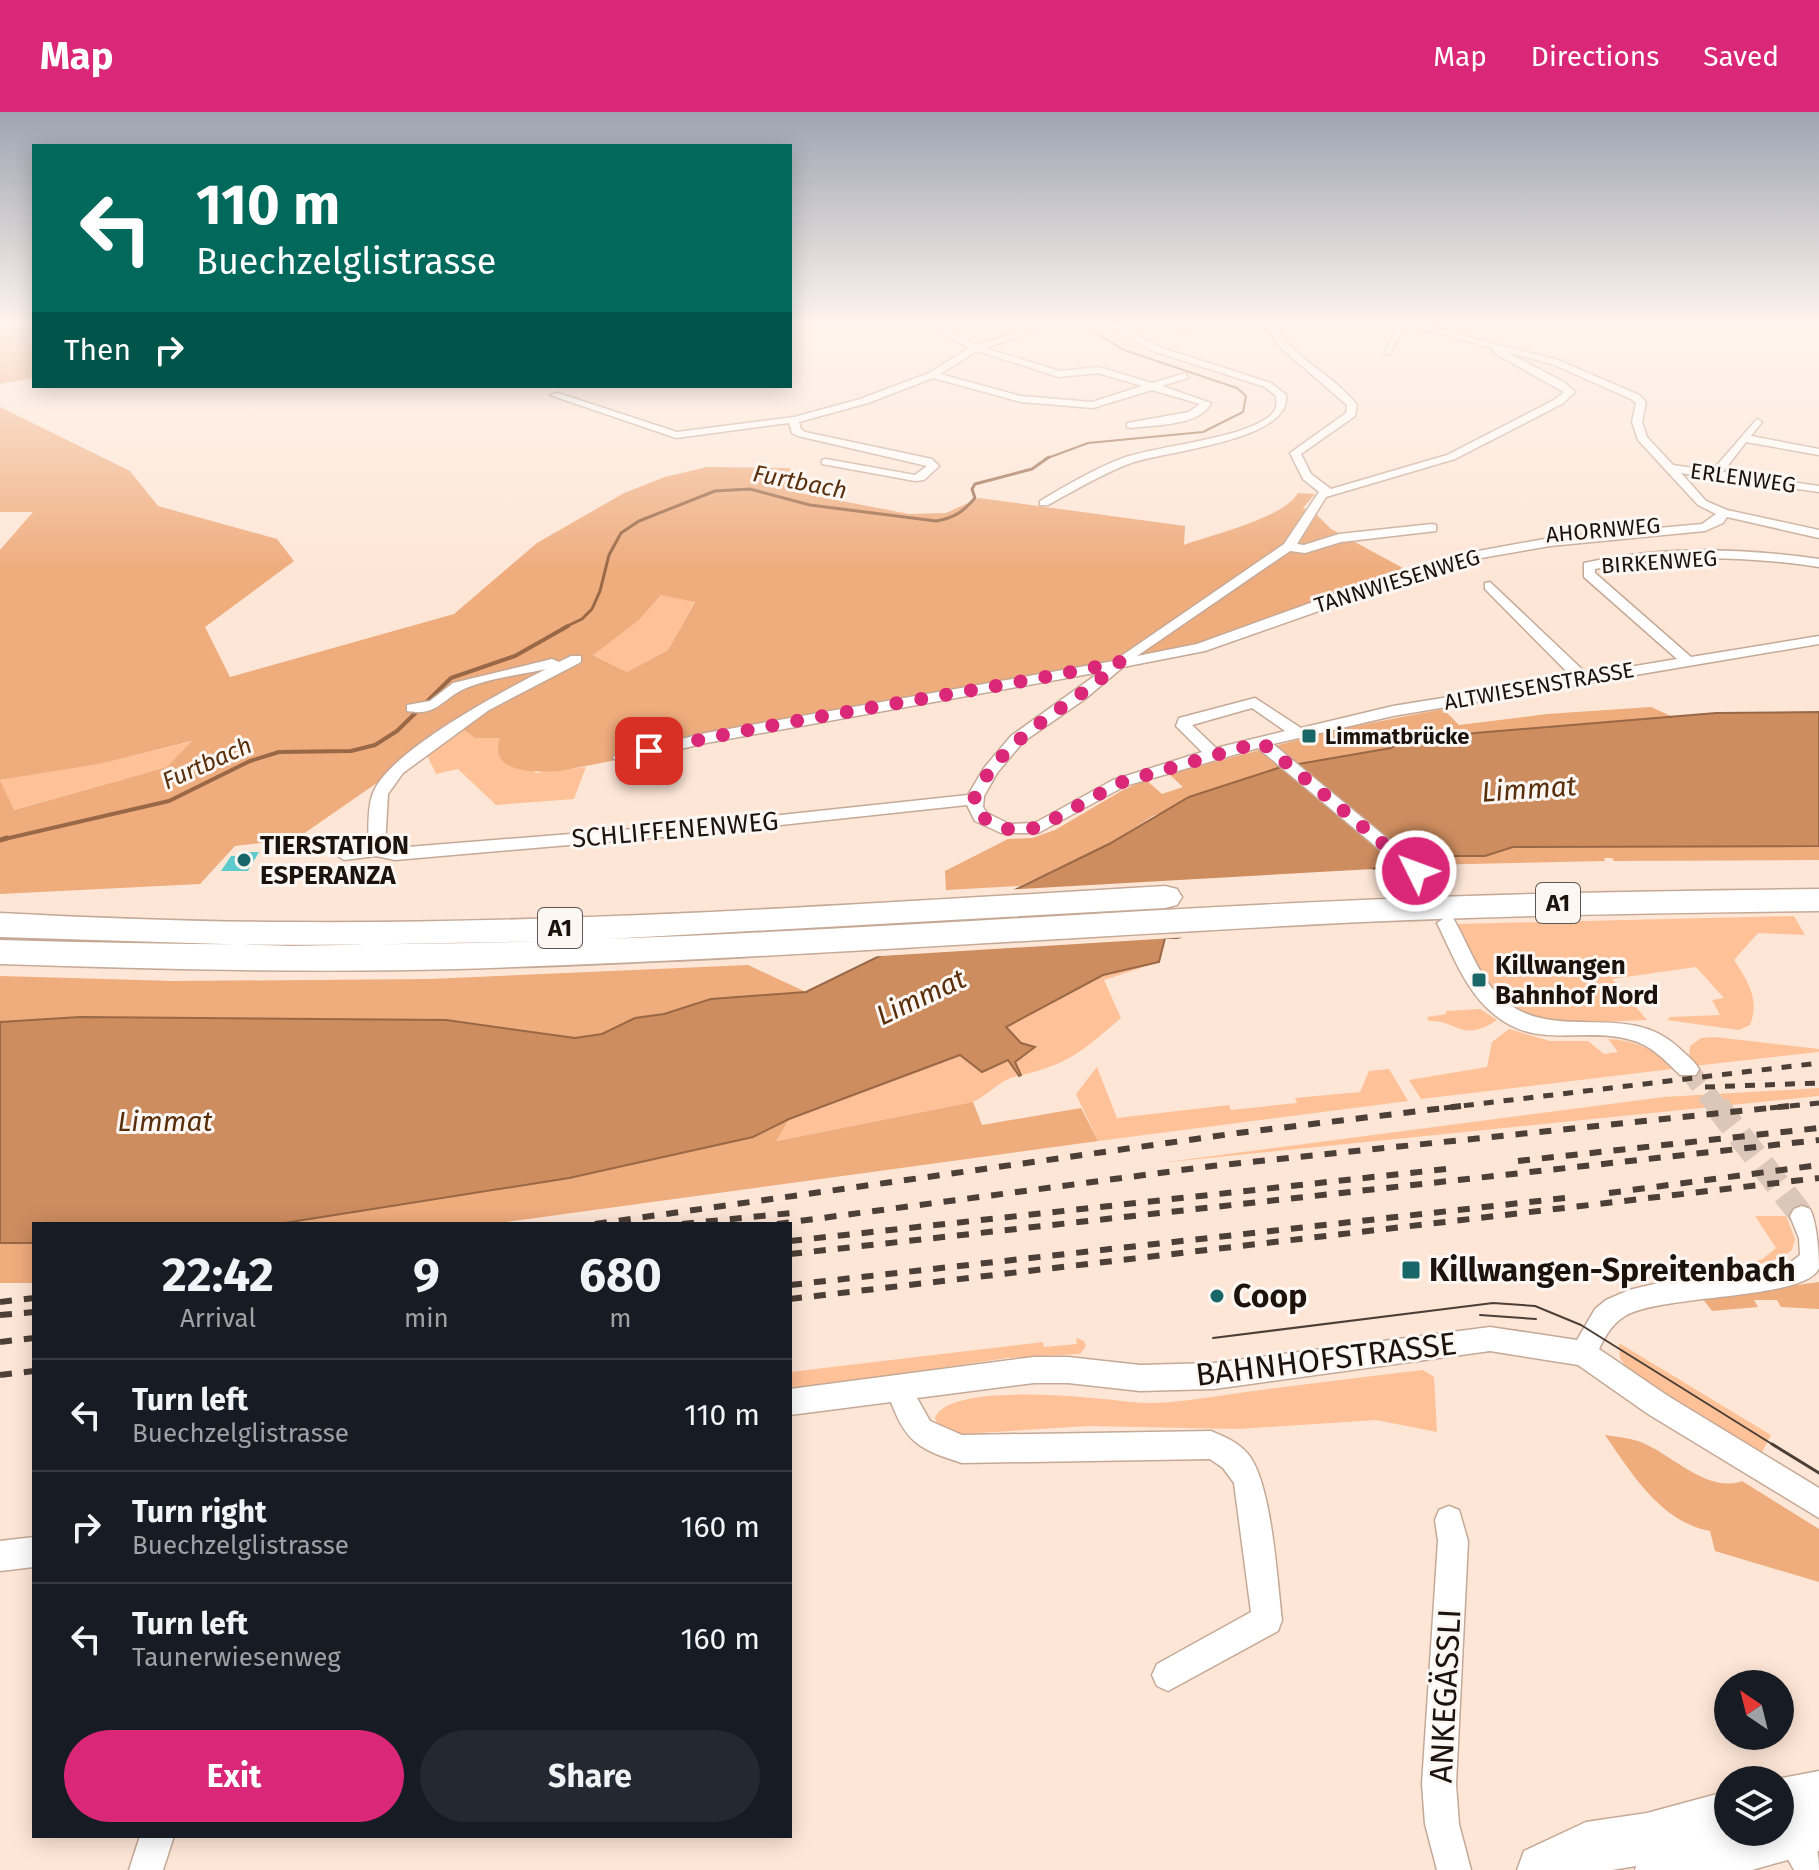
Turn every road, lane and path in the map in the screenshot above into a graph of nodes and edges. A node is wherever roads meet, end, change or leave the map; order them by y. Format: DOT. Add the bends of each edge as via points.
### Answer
graph roads {
  1 [pos="591,407"];
  2 [pos="842,407"];
  3 [pos="1204,407"];
  4 [pos="1280,407"];
  5 [pos="1352,407"];
  6 [pos="1548,407"];
  7 [pos="1640,407"];
  8 [pos="794,420"];
  9 [pos="1757,422"];
  10 [pos="1131,425"];
  11 [pos="1744,438"];
  12 [pos="1819,452"];
  13 [pos="826,462"];
  14 [pos="1668,468"];
  15 [pos="1717,474"];
  16 [pos="1819,489"];
  17 [pos="1328,492"];
  18 [pos="1044,503"];
  19 [pos="1721,515"];
  20 [pos="1432,528"];
  21 [pos="1819,534"];
  22 [pos="1486,540"];
  23 [pos="1288,547"];
  24 [pos="1819,563"];
  25 [pos="1490,586"];
  26 [pos="1819,640"];
  27 [pos="1687,661"];
  28 [pos="1120,662"];
  29 [pos="1583,679"];
  30 [pos="418,708"];
  31 [pos="1298,733"];
  32 [pos="1261,742"];
  33 [pos="1213,754"];
  34 [pos="621,758"];
  35 [pos="974,799"];
  36 [pos="376,850"];
  37 [pos="344,854"];
  38 [pos="1412,866"];
  39 [pos="1819,877"];
  40 [pos="1819,900"];
  41 [pos="1446,923"];
  42 [pos="0,925"];
  43 [pos="0,952"];
  44 [pos="1688,1069"];
  45 [pos="1802,1216"];
  46 [pos="1584,1354"];
  47 [pos="900,1388"];
  48 [pos="792,1402"];
  49 [pos="1819,1504"];
  50 [pos="1449,1520"];
  51 [pos="32,1552"];
  52 [pos="0,1556"];
  53 [pos="1168,1675"];
  54 [pos="1714,1835"];
  55 [pos="156,1838"];
  56 [pos="1736,1846"];
  57 [pos="146,1870"];
  58 [pos="1454,1870"];
  59 [pos="1543,1870"];
  60 [pos="1661,1870"];
  1 -- 8 [label="street" via="676,435"];
  2 -- 8 [label="street"];
  3 -- 10 [label="street" via="1192,415"];
  4 -- 18 [label="street" via="1276,416 1257,427 1110,467"];
  5 -- 17 [label="street" via="1351,414 1295,453 1313,483"];
  6 -- 17 [label="street" via="1451,457"];
  7 -- 14 [label="street" via="1640,433"];
  8 -- 13 [label="street" via="802,434 933,466 915,478"];
  9 -- 11 [label="street"];
  11 -- 12 [label="street, ERLENWEG"];
  11 -- 15 [label="street"];
  14 -- 15 [label="street, ERLENWEG"];
  14 -- 19 [label="street"];
  15 -- 16 [label="street, ERLENWEG"];
  17 -- 23 [label="street"];
  19 -- 21 [label="street"];
  19 -- 22 [label="street, AHORNWEG" via="1696,522"];
  19 -- 28 [label="street, TANNWIESENWEG" via="1705,527 1550,542 1456,559 1227,640"];
  20 -- 23 [label="street" via="1332,539 1300,550"];
  23 -- 28 [label="street"];
  24 -- 27 [label="street, BIRKENWEG" via="1721,557 1589,566 1589,574"];
  25 -- 29 [label="street"];
  26 -- 27 [label="street, ALTWIESENSTRASSE"];
  27 -- 29 [label="street, ALTWIESENSTRASSE"];
  28 -- 34 [label="street, TANNWIESENWEG"];
  28 -- 35 [label="street" via="1008,747"];
  29 -- 31 [label="street, ALTWIESENSTRASSE"];
  30 -- 36 [label="street" via="458,686 576,659 484,707 397,770 384,786"];
  31 -- 32 [label="street, ALTWIESENSTRASSE"];
  31 -- 33 [label="street" via="1255,703 1184,721"];
  32 -- 33 [label="street, ALTWIESENSTRASSE"];
  32 -- 38 [label="street"];
  33 -- 35 [label="street, ALTWIESENSTRASSE" via="1119,783 1038,828 995,826 977,812"];
  35 -- 36 [label="street, SCHLIFFENENWEG" via="697,829 395,854"];
  36 -- 37 [label="street, SCHLIFFENENWEG"];
  39 -- 42 [label="highway, A1" via="1349,886 646,925 420,932"];
  40 -- 43 [label="highway, A1" via="1574,902 409,958 193,959"];
  41 -- 44 [label="street" via="1484,991 1503,1011 1552,1030 1634,1030 1667,1047"];
  45 -- 46 [label="street" via="1817,1246 1818,1256 1808,1269 1785,1278 1631,1299 1606,1316"];
  46 -- 47 [label="street, BAHNHOFSTRASSE" via="1490,1339 1214,1376 1140,1378 1034,1370"];
  46 -- 49 [label="street, BAHNHOFSTRASSE"];
  47 -- 48 [label="street, BAHNHOFSTRASSE"];
  47 -- 53 [label="street" via="917,1429 931,1440 962,1449 1211,1445 1239,1463 1248,1479 1267,1620"];
  50 -- 58 [label="street, ANKEGÄSSLI" via="1453,1541 1439,1784"];
  51 -- 52 [label="street"];
  54 -- 59 [label="main road" via="1586,1848"];
  55 -- 57 [label="street"];
  56 -- 60 [label="main road"];
}
